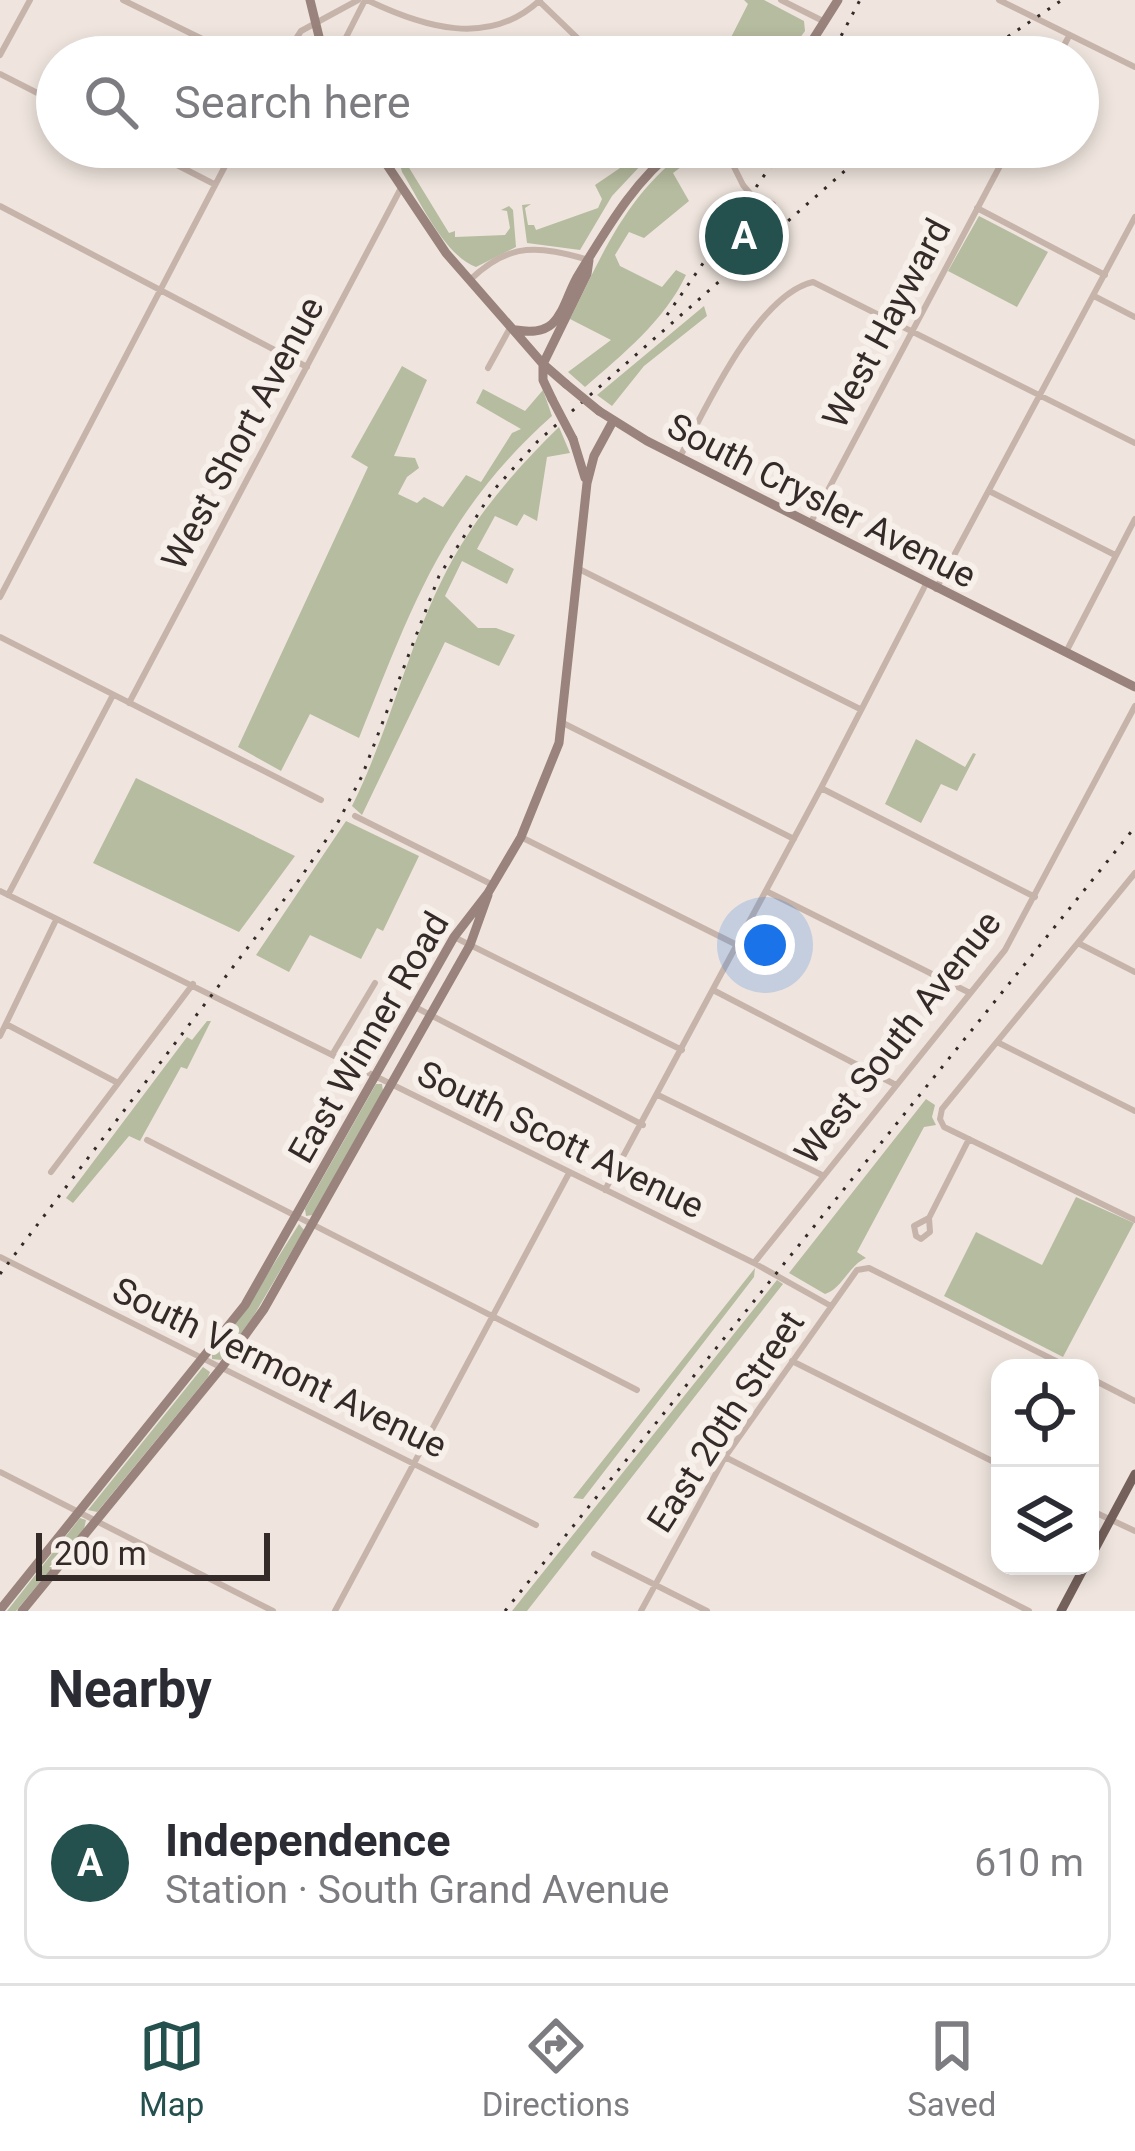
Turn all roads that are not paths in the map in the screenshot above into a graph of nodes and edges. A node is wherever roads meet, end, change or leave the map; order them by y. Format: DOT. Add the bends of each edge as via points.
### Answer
graph roads {
  1 [pos="30,0"];
  2 [pos="123,0"];
  3 [pos="310,0"];
  4 [pos="363,0"];
  5 [pos="781,0"];
  6 [pos="838,0"];
  7 [pos="999,0"];
  8 [pos="540,1"];
  9 [pos="313,22"];
  10 [pos="826,22"];
  11 [pos="196,36"];
  12 [pos="297,36"];
  13 [pos="317,36"];
  14 [pos="346,36"];
  15 [pos="575,36"];
  16 [pos="816,36"];
  17 [pos="1069,36"];
  18 [pos="1099,50"];
  19 [pos="0,55"];
  20 [pos="1135,67"];
  21 [pos="0,74"];
  22 [pos="36,92"];
  23 [pos="182,168"];
  24 [pos="224,168"];
  25 [pos="388,168"];
  26 [pos="657,168"];
  27 [pos="734,168"];
  28 [pos="999,168"];
  29 [pos="215,185"];
  30 [pos="401,188"];
  31 [pos="757,198"];
  32 [pos="0,206"];
  33 [pos="977,208"];
  34 [pos="1135,217"];
  35 [pos="589,260"];
  36 [pos="1105,275"];
  37 [pos="470,280"];
  38 [pos="160,288"];
  39 [pos="1094,296"];
  40 [pos="1135,317"];
  41 [pos="555,322"];
  42 [pos="514,327"];
  43 [pos="912,332"];
  44 [pos="543,364"];
  45 [pos="307,367"];
  46 [pos="488,368"];
  47 [pos="1041,396"];
  48 [pos="613,421"];
  49 [pos="1135,443"];
  50 [pos="680,457"];
  51 [pos="587,483"];
  52 [pos="989,491"];
  53 [pos="1135,519"];
  54 [pos="809,524"];
  55 [pos="1116,556"];
  56 [pos="579,569"];
  57 [pos="931,586"];
  58 [pos="0,598"];
  59 [pos="0,638"];
  60 [pos="1066,652"];
  61 [pos="1135,687"];
  62 [pos="113,695"];
  63 [pos="130,703"];
  64 [pos="1135,706"];
  65 [pos="860,710"];
  66 [pos="563,723"];
  67 [pos="821,788"];
  68 [pos="321,800"];
  69 [pos="355,816"];
  70 [pos="521,837"];
  71 [pos="794,838"];
  72 [pos="1135,873"];
  73 [pos="490,889"];
  74 [pos="766,891"];
  75 [pos="4,893"];
  76 [pos="1035,897"];
  77 [pos="56,920"];
  78 [pos="454,937"];
  79 [pos="737,944"];
  80 [pos="1078,944"];
  81 [pos="470,945"];
  82 [pos="1135,972"];
  83 [pos="375,983"];
  84 [pos="193,984"];
  85 [pos="713,991"];
  86 [pos="970,994"];
  87 [pos="415,1007"];
  88 [pos="431,1015"];
  89 [pos="6,1024"];
  90 [pos="0,1036"];
  91 [pos="997,1042"];
  92 [pos="682,1050"];
  93 [pos="332,1055"];
  94 [pos="375,1077"];
  95 [pos="118,1083"];
  96 [pos="391,1085"];
  97 [pos="896,1085"];
  98 [pos="658,1095"];
  99 [pos="1135,1112"];
  100 [pos="643,1125"];
  101 [pos="969,1139"];
  102 [pos="147,1140"];
  103 [pos="51,1172"];
  104 [pos="569,1174"];
  105 [pos="824,1176"];
  106 [pos="605,1191"];
  107 [pos="297,1216"];
  108 [pos="929,1218"];
  109 [pos="1135,1220"];
  110 [pos="312,1226"];
  111 [pos="0,1257"];
  112 [pos="754,1263"];
  113 [pos="831,1306"];
  114 [pos="492,1318"];
  115 [pos="202,1359"];
  116 [pos="1052,1359"];
  117 [pos="792,1361"];
  118 [pos="221,1367"];
  119 [pos="1099,1383"];
  120 [pos="637,1390"];
  121 [pos="1135,1401"];
  122 [pos="725,1456"];
  123 [pos="991,1460"];
  124 [pos="414,1463"];
  125 [pos="0,1472"];
  126 [pos="1135,1474"];
  127 [pos="78,1511"];
  128 [pos="1099,1514"];
  129 [pos="1111,1520"];
  130 [pos="96,1521"];
  131 [pos="536,1525"];
  132 [pos="1135,1531"];
  133 [pos="1099,1542"];
  134 [pos="594,1554"];
  135 [pos="1080,1575"];
  136 [pos="655,1585"];
  137 [pos="0,1610"];
  138 [pos="22,1611"];
  139 [pos="273,1611"];
  140 [pos="335,1611"];
  141 [pos="641,1611"];
  142 [pos="707,1611"];
  143 [pos="1029,1611"];
  144 [pos="1061,1611"];
  1 -- 19 [label="street"];
  2 -- 11 [label="street"];
  3 -- 9 [label="street"];
  4 -- 8 [label="street" via="474,31 501,26"];
  4 -- 9 [label="street"];
  4 -- 14 [label="street"];
  5 -- 10 [label="street"];
  6 -- 10 [label="street"];
  7 -- 17 [label="street"];
  8 -- 15 [label="street"];
  9 -- 12 [label="street"];
  9 -- 13 [label="street"];
  10 -- 16 [label="street"];
  18 -- 20 [label="street"];
  21 -- 22 [label="street"];
  23 -- 29 [label="street"];
  24 -- 29 [label="street"];
  25 -- 30 [label="street, South Crysler Avenue"];
  26 -- 35 [label="street" via="628,196"];
  27 -- 31 [label="street"];
  28 -- 33 [label="street, West Hayward"];
  29 -- 38 [label="street"];
  30 -- 37 [label="street, South Crysler Avenue"];
  30 -- 45 [label="street, West Short Avenue"];
  32 -- 38 [label="street"];
  33 -- 36 [label="street"];
  33 -- 43 [label="street, West Hayward"];
  34 -- 36 [label="street"];
  35 -- 37 [label="street" via="521,249 491,260"];
  35 -- 41 [label="street"];
  35 -- 44 [label="street"];
  36 -- 39 [label="street"];
  37 -- 42 [label="street, South Crysler Avenue"];
  38 -- 45 [label="street"];
  38 -- 58 [label="street"];
  39 -- 40 [label="street"];
  39 -- 47 [label="street"];
  41 -- 42 [label="street" via="538,331"];
  41 -- 44 [label="street"];
  42 -- 44 [label="street, South Crysler Avenue"];
  42 -- 46 [label="street"];
  43 -- 47 [label="street"];
  43 -- 50 [label="street" via="804,284 743,342"];
  43 -- 54 [label="street, West Hayward"];
  44 -- 48 [label="street, South Crysler Avenue, bridge"];
  44 -- 51 [label="street, bridge"];
  45 -- 63 [label="street, West Short Avenue"];
  47 -- 49 [label="street"];
  47 -- 52 [label="street"];
  48 -- 50 [label="street, South Crysler Avenue"];
  48 -- 51 [label="street"];
  50 -- 54 [label="street, South Crysler Avenue"];
  51 -- 56 [label="street"];
  52 -- 55 [label="street"];
  52 -- 57 [label="street"];
  53 -- 55 [label="street"];
  54 -- 57 [label="street, South Crysler Avenue"];
  55 -- 60 [label="street"];
  56 -- 65 [label="street"];
  56 -- 66 [label="street"];
  57 -- 60 [label="street, South Crysler Avenue"];
  57 -- 65 [label="street"];
  59 -- 62 [label="street"];
  60 -- 61 [label="street, South Crysler Avenue"];
  62 -- 63 [label="street"];
  62 -- 75 [label="street"];
  63 -- 68 [label="street"];
  64 -- 76 [label="street, West South Avenue"];
  65 -- 67 [label="street"];
  66 -- 70 [label="street"];
  66 -- 71 [label="street"];
  67 -- 71 [label="street"];
  67 -- 76 [label="street"];
  69 -- 73 [label="street"];
  70 -- 73 [label="street"];
  70 -- 79 [label="street"];
  71 -- 74 [label="street"];
  72 -- 80 [label="street"];
  73 -- 78 [label="street, East Winner Road"];
  73 -- 81 [label="street, East Winner Road"];
  74 -- 79 [label="street"];
  74 -- 86 [label="street"];
  75 -- 77 [label="street, South Scott Avenue"];
  76 -- 86 [label="street, West South Avenue"];
  77 -- 84 [label="street, South Scott Avenue"];
  77 -- 89 [label="street"];
  78 -- 81 [label="street"];
  78 -- 87 [label="street, East Winner Road"];
  79 -- 85 [label="street"];
  80 -- 82 [label="street"];
  80 -- 91 [label="street"];
  81 -- 88 [label="street, East Winner Road"];
  81 -- 92 [label="street"];
  83 -- 93 [label="street"];
  84 -- 93 [label="street, South Scott Avenue"];
  84 -- 95 [label="street"];
  85 -- 92 [label="street"];
  85 -- 97 [label="street"];
  86 -- 97 [label="street, West South Avenue"];
  87 -- 88 [label="street"];
  87 -- 94 [label="street, East Winner Road"];
  88 -- 96 [label="street, East Winner Road"];
  88 -- 100 [label="street"];
  89 -- 90 [label="street"];
  89 -- 95 [label="street"];
  91 -- 99 [label="street"];
  91 -- 101 [label="street" via="942,1109 944,1127"];
  92 -- 98 [label="street"];
  93 -- 94 [label="street, South Scott Avenue"];
  94 -- 96 [label="street, South Scott Avenue"];
  94 -- 107 [label="street, East Winner Road"];
  95 -- 103 [label="street"];
  96 -- 104 [label="street, South Scott Avenue"];
  96 -- 110 [label="street, East Winner Road"];
  97 -- 105 [label="street, West South Avenue"];
  98 -- 100 [label="street"];
  98 -- 105 [label="street"];
  100 -- 106 [label="street"];
  101 -- 108 [label="street"];
  101 -- 109 [label="street"];
  102 -- 107 [label="street"];
  104 -- 106 [label="street, South Scott Avenue"];
  104 -- 114 [label="street"];
  105 -- 112 [label="street, West South Avenue"];
  106 -- 112 [label="street, South Scott Avenue"];
  107 -- 110 [label="street"];
  107 -- 115 [label="street, East Winner Road"];
  110 -- 114 [label="street"];
  110 -- 118 [label="street, East Winner Road"];
  111 -- 115 [label="street, South Vermont Avenue"];
  112 -- 113 [label="street, South Scott Avenue"];
  113 -- 116 [label="street, East 20th Street" via="863,1267"];
  113 -- 117 [label="street, East 20th Street"];
  114 -- 120 [label="street"];
  114 -- 124 [label="street"];
  115 -- 118 [label="street, South Vermont Avenue"];
  115 -- 127 [label="street, East Winner Road"];
  117 -- 122 [label="street, East 20th Street"];
  117 -- 123 [label="street"];
  118 -- 124 [label="street, South Vermont Avenue"];
  118 -- 130 [label="street, East Winner Road"];
  119 -- 121 [label="street"];
  122 -- 136 [label="street, East 20th Street"];
  122 -- 143 [label="street"];
  124 -- 131 [label="street, South Vermont Avenue"];
  124 -- 140 [label="street"];
  125 -- 127 [label="street"];
  126 -- 129 [label="main road"];
  127 -- 130 [label="street"];
  127 -- 137 [label="street, East Winner Road"];
  128 -- 129 [label="street"];
  129 -- 132 [label="street"];
  129 -- 133 [label="main road"];
  130 -- 138 [label="street, East Winner Road"];
  130 -- 139 [label="street"];
  134 -- 136 [label="street"];
  135 -- 144 [label="main road"];
  136 -- 141 [label="street, East 20th Street"];
  136 -- 142 [label="street"];
}
